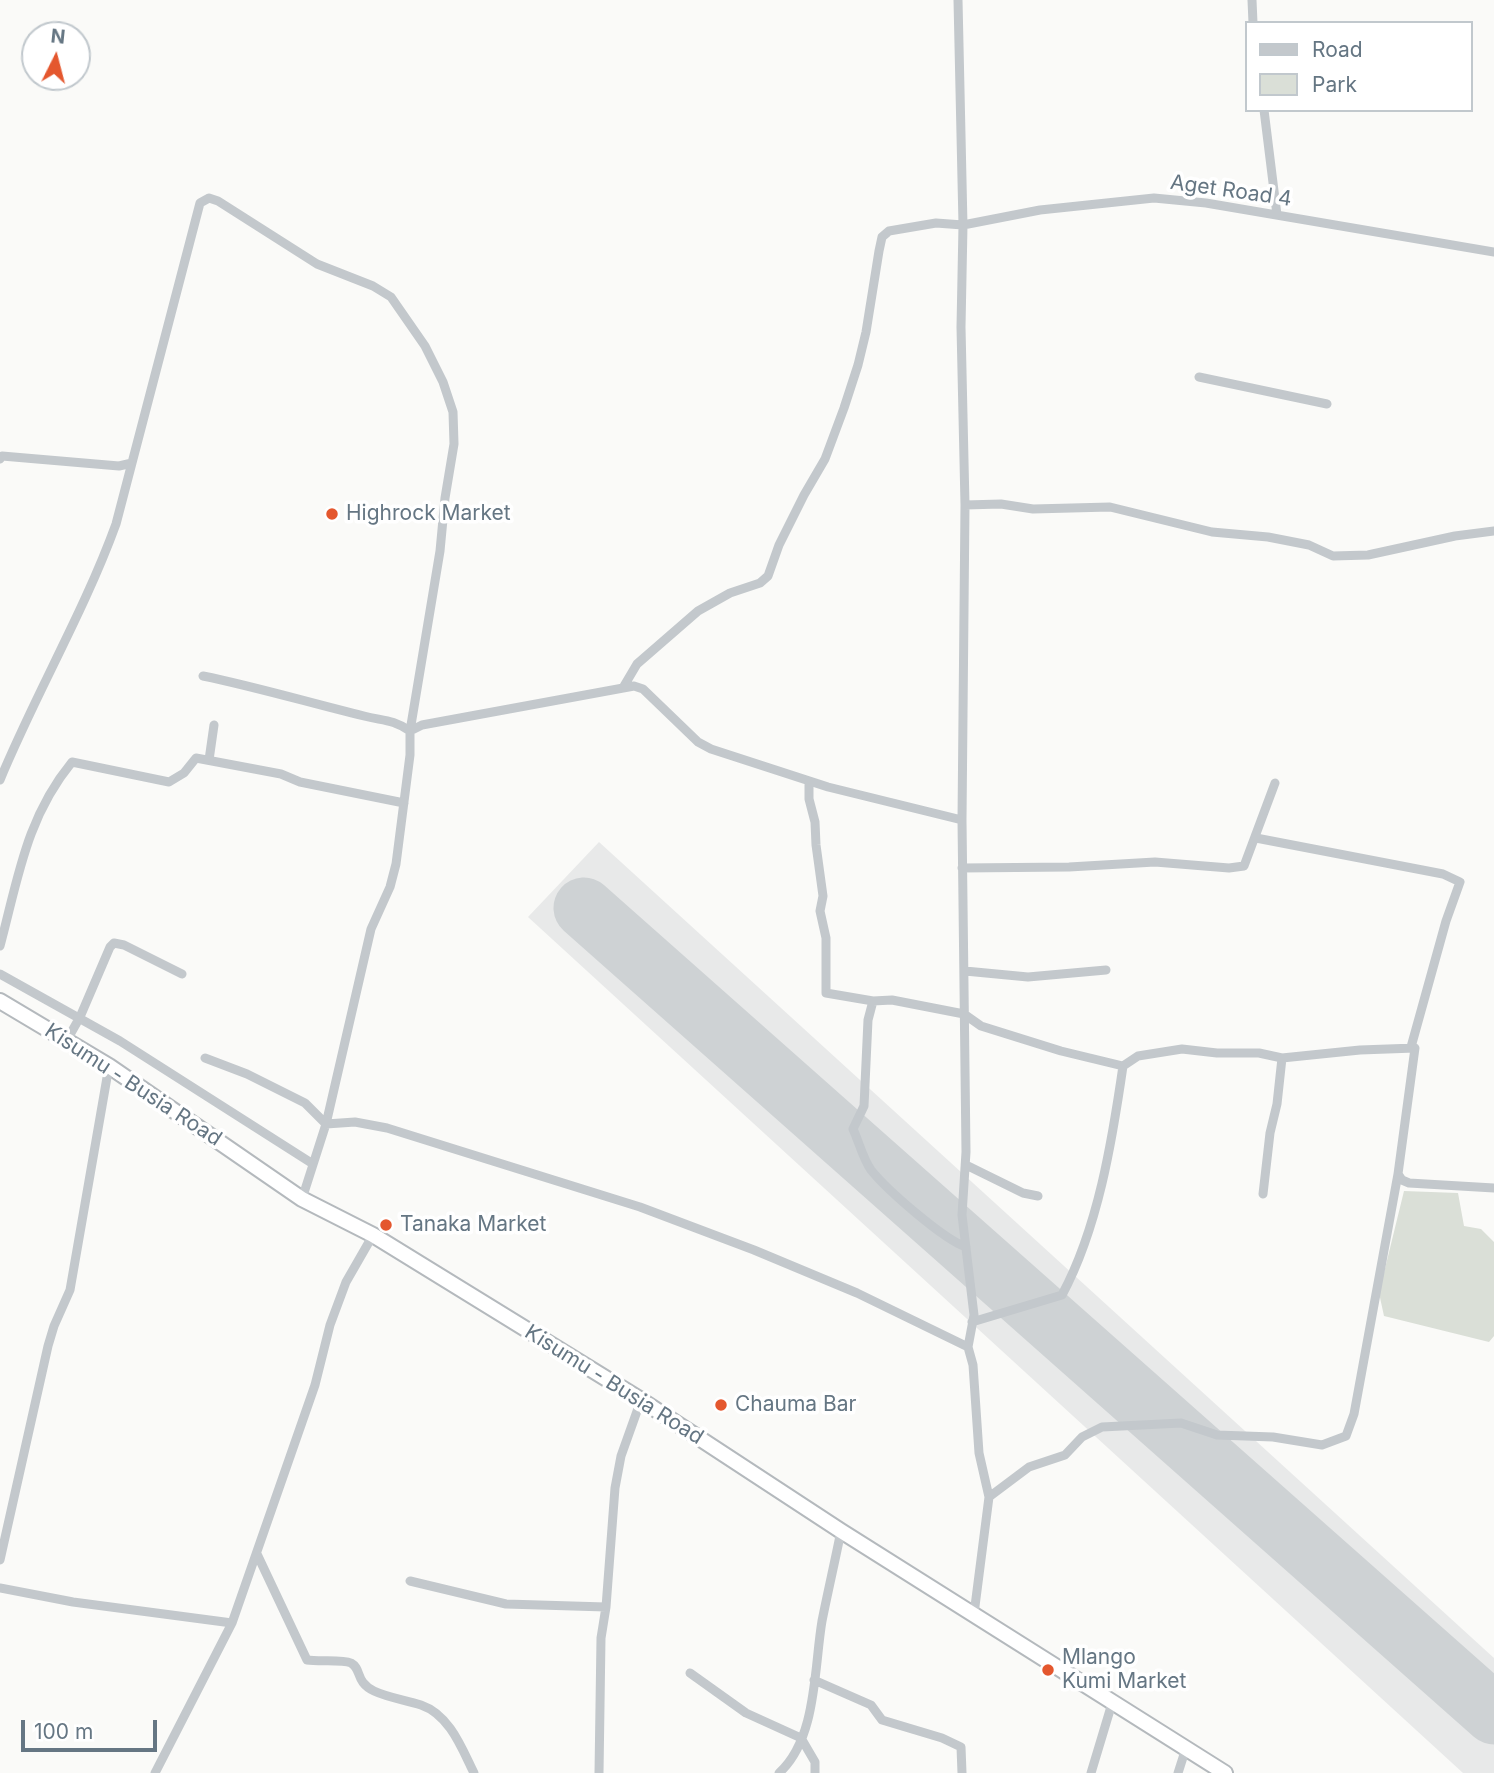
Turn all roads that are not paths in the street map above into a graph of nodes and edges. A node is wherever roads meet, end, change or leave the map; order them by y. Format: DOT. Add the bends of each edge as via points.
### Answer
graph roads {
  1 [pos="958,0"];
  2 [pos="1252,0"];
  3 [pos="1253,21"];
  4 [pos="1264,112"];
  5 [pos="1277,215"];
  6 [pos="963,225"];
  7 [pos="1494,252"];
  8 [pos="1199,377"];
  9 [pos="1327,404"];
  10 [pos="0,460"];
  11 [pos="132,463"];
  12 [pos="965,505"];
  13 [pos="1494,531"];
  14 [pos="203,676"];
  15 [pos="624,686"];
  16 [pos="214,725"];
  17 [pos="410,731"];
  18 [pos="209,760"];
  19 [pos="0,780"];
  20 [pos="809,781"];
  21 [pos="1275,783"];
  22 [pos="404,803"];
  23 [pos="962,820"];
  24 [pos="1256,838"];
  25 [pos="962,868"];
  26 [pos="0,946"];
  27 [pos="1106,970"];
  28 [pos="965,971"];
  29 [pos="0,974"];
  30 [pos="182,974"];
  31 [pos="0,1001"];
  32 [pos="873,1001"];
  33 [pos="964,1014"];
  34 [pos="80,1017"];
  35 [pos="67,1040"];
  36 [pos="1411,1047"];
  37 [pos="205,1058"];
  38 [pos="1282,1058"];
  39 [pos="109,1066"];
  40 [pos="1123,1066"];
  41 [pos="326,1124"];
  42 [pos="313,1164"];
  43 [pos="966,1165"];
  44 [pos="1398,1174"];
  45 [pos="1494,1188"];
  46 [pos="1264,1194"];
  47 [pos="1038,1196"];
  48 [pos="302,1199"];
  49 [pos="373,1234"];
  50 [pos="966,1247"];
  51 [pos="972,1322"];
  52 [pos="968,1347"];
  53 [pos="641,1400"];
  54 [pos="989,1497"];
  55 [pos="841,1531"];
  56 [pos="257,1554"];
  57 [pos="0,1560"];
  58 [pos="410,1581"];
  59 [pos="0,1588"];
  60 [pos="606,1607"];
  61 [pos="974,1614"];
  62 [pos="232,1623"];
  63 [pos="690,1672"];
  64 [pos="814,1680"];
  65 [pos="1113,1700"];
  66 [pos="801,1738"];
  67 [pos="1186,1748"];
  68 [pos="155,1773"];
  69 [pos="474,1773"];
  70 [pos="599,1773"];
  71 [pos="779,1773"];
  72 [pos="815,1773"];
  73 [pos="962,1773"];
  74 [pos="1091,1773"];
  75 [pos="1178,1773"];
  76 [pos="1225,1773"];
  1 -- 6 [label="street"];
  2 -- 3 [label="street"];
  4 -- 5 [label="street"];
  5 -- 6 [label="street, Aget Road 4" via="1154,198 1040,210"];
  5 -- 7 [label="street, Aget Road 4"];
  6 -- 12 [label="street"];
  6 -- 15 [label="street, Aget Road 4" via="900,228 883,237 866,332 845,408 768,576 698,611 637,664"];
  8 -- 9 [label="street"];
  10 -- 11 [label="street" via="2,456 119,466"];
  11 -- 17 [label="street" via="203,200 218,201 317,264 391,297 430,355 455,423 440,551"];
  11 -- 19 [label="street" via="106,551"];
  12 -- 13 [label="street" via="1110,508 1212,532 1309,545 1333,556 1368,555"];
  12 -- 23 [label="street"];
  14 -- 17 [label="street" via="395,721"];
  15 -- 17 [label="street"];
  15 -- 20 [label="street" via="643,689 698,742"];
  16 -- 18 [label="street"];
  17 -- 22 [label="street"];
  18 -- 22 [label="street"];
  18 -- 26 [label="street" via="196,758 169,782 72,762 51,790 28,838"];
  20 -- 23 [label="street"];
  20 -- 32 [label="street" via="823,896 826,993"];
  21 -- 24 [label="street"];
  22 -- 41 [label="street" via="396,864 371,929"];
  23 -- 25 [label="street"];
  24 -- 25 [label="street" via="1244,866 1229,868 1155,862"];
  24 -- 36 [label="street" via="1443,874 1460,882"];
  25 -- 28 [label="street"];
  27 -- 28 [label="street" via="1028,977"];
  28 -- 33 [label="street"];
  29 -- 34 [label="street"];
  30 -- 34 [label="street" via="114,943"];
  31 -- 35 [label="highway, Kisumu - Busia Road"];
  32 -- 33 [label="street" via="892,1000"];
  32 -- 50 [label="street" via="864,1106 853,1129 876,1175 933,1226"];
  33 -- 40 [label="street" via="981,1026"];
  33 -- 43 [label="street"];
  34 -- 35 [label="street"];
  34 -- 42 [label="street"];
  35 -- 39 [label="highway, Kisumu - Busia Road"];
  36 -- 38 [label="street"];
  36 -- 44 [label="street" via="1416,1055"];
  37 -- 41 [label="street" via="304,1103"];
  38 -- 40 [label="street" via="1182,1049 1138,1056"];
  38 -- 46 [label="street"];
  39 -- 48 [label="highway, Kisumu - Busia Road"];
  39 -- 57 [label="street" via="70,1290 48,1346"];
  40 -- 51 [label="street" via="1094,1219 1062,1295"];
  41 -- 42 [label="street"];
  41 -- 52 [label="street" via="355,1122 387,1128 640,1207 857,1293"];
  42 -- 48 [label="street"];
  43 -- 47 [label="street" via="1023,1194"];
  43 -- 50 [label="street" via="962,1215"];
  44 -- 45 [label="street" via="1409,1183"];
  44 -- 54 [label="street" via="1354,1414 1346,1436 1322,1445 1217,1435 1181,1423 1102,1427 1082,1437 1065,1455 1029,1467"];
  48 -- 49 [label="highway, Kisumu - Busia Road"];
  49 -- 53 [label="highway, Kisumu - Busia Road"];
  49 -- 56 [label="street" via="346,1282 330,1325 315,1385"];
  50 -- 51 [label="street"];
  51 -- 52 [label="street"];
  52 -- 54 [label="street" via="979,1453"];
  53 -- 55 [label="highway, Kisumu - Busia Road"];
  53 -- 60 [label="street" via="621,1456"];
  54 -- 61 [label="street"];
  55 -- 61 [label="highway, Kisumu - Busia Road"];
  55 -- 64 [label="street"];
  56 -- 62 [label="street"];
  56 -- 69 [label="street" via="307,1660 349,1662 366,1687 430,1708 453,1731"];
  58 -- 60 [label="street" via="506,1604"];
  59 -- 62 [label="street"];
  60 -- 70 [label="street" via="601,1638"];
  61 -- 65 [label="highway, Kisumu - Busia Road"];
  62 -- 68 [label="street"];
  63 -- 66 [label="street" via="746,1713"];
  64 -- 66 [label="street" via="812,1705"];
  64 -- 73 [label="street" via="871,1705 882,1720 961,1747"];
  65 -- 67 [label="highway, Kisumu - Busia Road"];
  65 -- 74 [label="street"];
  66 -- 71 [label="street"];
  66 -- 72 [label="street" via="815,1762"];
  67 -- 75 [label="street"];
  67 -- 76 [label="highway, Kisumu - Busia Road"];
}
